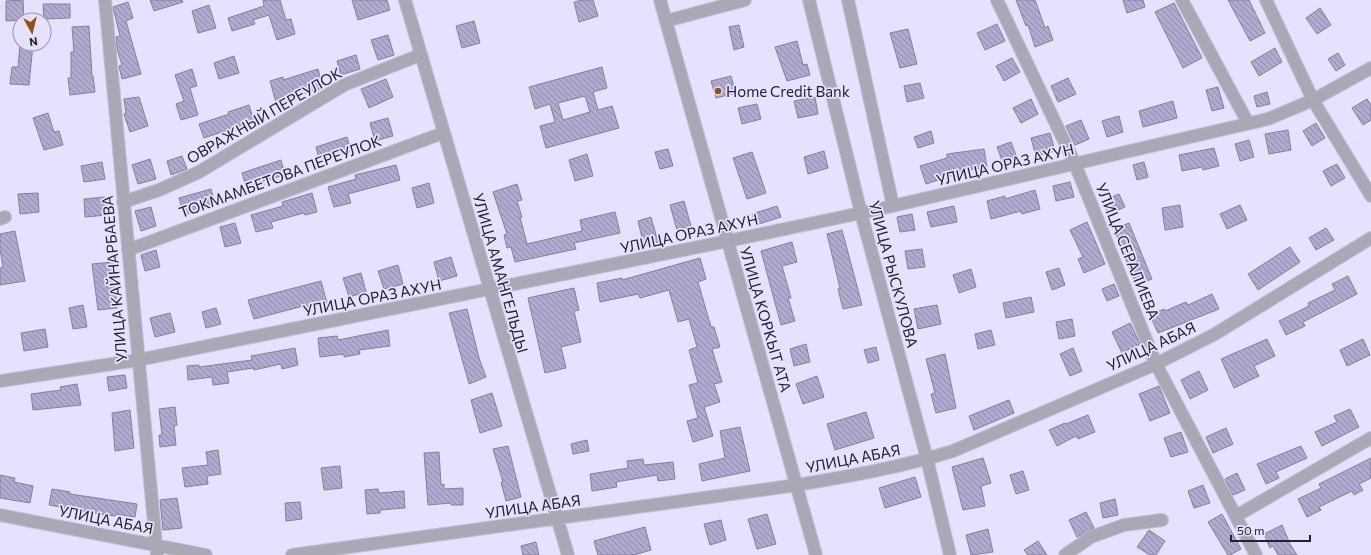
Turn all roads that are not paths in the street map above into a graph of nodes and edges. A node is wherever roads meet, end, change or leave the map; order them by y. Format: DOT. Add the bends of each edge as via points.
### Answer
graph roads {
  1 [pos="105,0"];
  2 [pos="404,0"];
  3 [pos="660,0"];
  4 [pos="745,0"];
  5 [pos="809,0"];
  6 [pos="848,0"];
  7 [pos="997,0"];
  8 [pos="1182,0"];
  9 [pos="1266,0"];
  10 [pos="666,21"];
  11 [pos="420,55"];
  12 [pos="1371,68"];
  13 [pos="1313,100"];
  14 [pos="1248,123"];
  15 [pos="443,133"];
  16 [pos="1075,164"];
  17 [pos="1371,196"];
  18 [pos="123,202"];
  19 [pos="893,206"];
  20 [pos="861,213"];
  21 [pos="1371,238"];
  22 [pos="728,241"];
  23 [pos="128,250"];
  24 [pos="490,290"];
  25 [pos="138,360"];
  26 [pos="1156,364"];
  27 [pos="0,381"];
  28 [pos="1371,438"];
  29 [pos="927,459"];
  30 [pos="797,485"];
  31 [pos="0,515"];
  32 [pos="1236,516"];
  33 [pos="557,519"];
  34 [pos="1162,520"];
  35 [pos="156,550"];
  36 [pos="206,555"];
  37 [pos="292,555"];
  38 [pos="568,555"];
  39 [pos="816,555"];
  40 [pos="950,555"];
  41 [pos="1065,555"];
  42 [pos="1256,555"];
  1 -- 18 [label="street, УЛИЦА КАЙНАРБАЕВА"];
  2 -- 11 [label="street, УЛИЦА АМАНГЕЛЬДЫ"];
  3 -- 10 [label="street, УЛИЦА КОРКЫТ АТА"];
  4 -- 10 [label="street"];
  5 -- 20 [label="street, УЛИЦА РЫСКУЛОВА"];
  6 -- 19 [label="street"];
  7 -- 16 [label="street, УЛИЦА СЕРАЛИЕВА"];
  8 -- 14 [label="street"];
  9 -- 13 [label="street"];
  10 -- 22 [label="street, УЛИЦА КОРКЫТ АТА"];
  11 -- 15 [label="street, УЛИЦА АМАНГЕЛЬДЫ"];
  11 -- 18 [label="street, ОВРАЖНЫЙ ПЕРЕУЛОК" via="344,84 199,172 159,190"];
  12 -- 13 [label="street, УЛИЦА ОРАЗ АХУН"];
  13 -- 14 [label="street, УЛИЦА ОРАЗ АХУН"];
  13 -- 17 [label="street"];
  14 -- 16 [label="street, УЛИЦА ОРАЗ АХУН"];
  15 -- 23 [label="street, ТОКМАМБЕТОВА ПЕРЕУЛОК"];
  15 -- 24 [label="street, УЛИЦА АМАНГЕЛЬДЫ"];
  16 -- 19 [label="street, УЛИЦА ОРАЗ АХУН"];
  16 -- 26 [label="street, УЛИЦА СЕРАЛИЕВА"];
  18 -- 23 [label="street, УЛИЦА КАЙНАРБАЕВА"];
  19 -- 20 [label="street, УЛИЦА ОРАЗ АХУН"];
  20 -- 22 [label="street, УЛИЦА ОРАЗ АХУН"];
  20 -- 29 [label="street, УЛИЦА РЫСКУЛОВА"];
  21 -- 26 [label="street, УЛИЦА АБАЯ" via="1215,334"];
  22 -- 24 [label="street, УЛИЦА ОРАЗ АХУН"];
  22 -- 30 [label="street, УЛИЦА КОРКЫТ АТА"];
  23 -- 25 [label="street, УЛИЦА КАЙНАРБАЕВА"];
  24 -- 25 [label="street, УЛИЦА ОРАЗ АХУН"];
  24 -- 33 [label="street, УЛИЦА АМАНГЕЛЬДЫ"];
  25 -- 27 [label="street, УЛИЦА ОРАЗ АХУН"];
  25 -- 35 [label="street, УЛИЦА КАЙНАРБАЕВА"];
  26 -- 29 [label="street, УЛИЦА АБАЯ" via="953,451"];
  26 -- 32 [label="street, УЛИЦА СЕРАЛИЕВА"];
  28 -- 32 [label="street"];
  29 -- 30 [label="street, УЛИЦА АБАЯ" via="869,473"];
  29 -- 40 [label="street, УЛИЦА РЫСКУЛОВА"];
  30 -- 33 [label="street, УЛИЦА АБАЯ"];
  30 -- 39 [label="street, УЛИЦА КОРКЫТ АТА"];
  31 -- 35 [label="street, УЛИЦА АБАЯ"];
  32 -- 42 [label="street, УЛИЦА СЕРАЛИЕВА"];
  33 -- 37 [label="street, УЛИЦА АБАЯ"];
  33 -- 38 [label="street, УЛИЦА АМАНГЕЛЬДЫ"];
  34 -- 41 [label="street" via="1124,525 1091,537"];
  35 -- 36 [label="street, УЛИЦА АБАЯ"];
}
